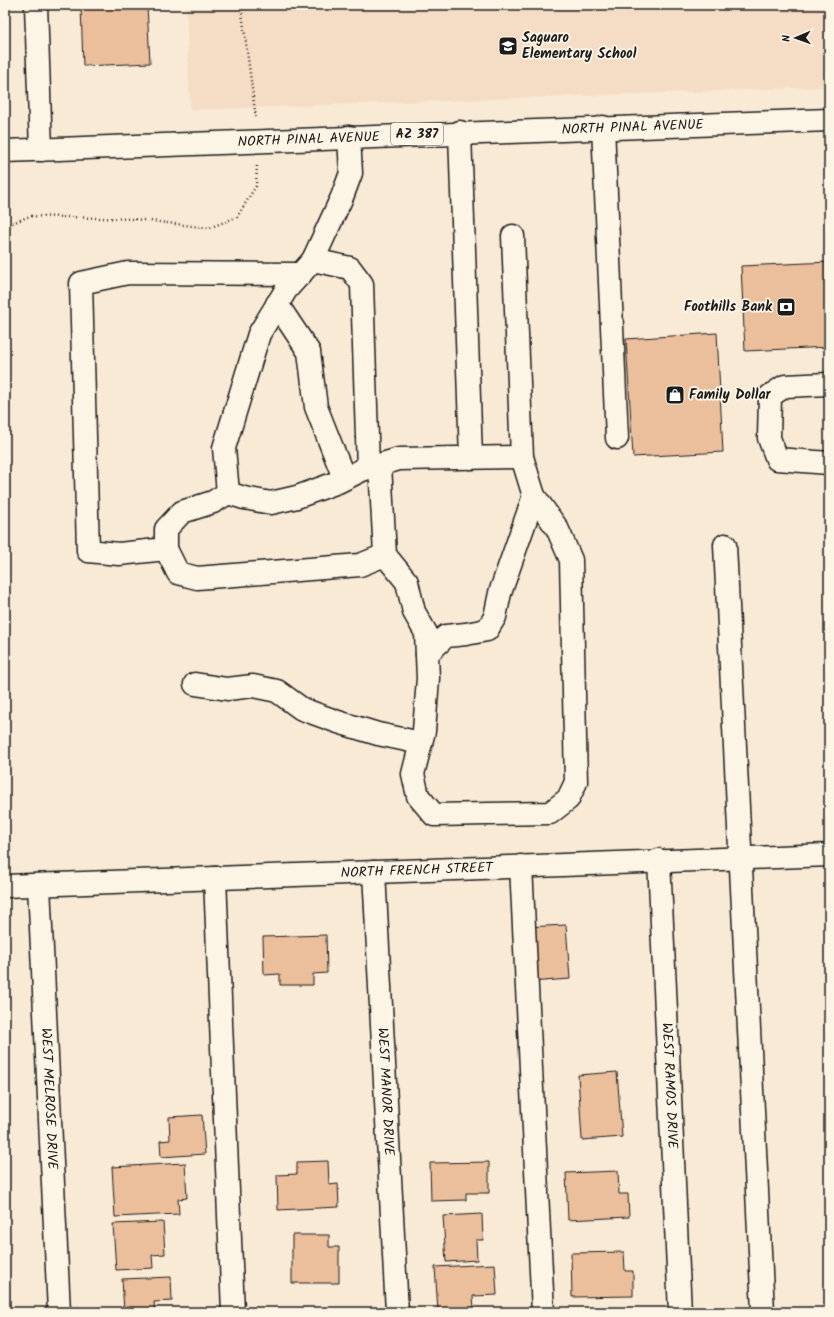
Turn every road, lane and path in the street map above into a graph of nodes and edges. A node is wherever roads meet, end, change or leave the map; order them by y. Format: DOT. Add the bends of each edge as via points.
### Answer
graph roads {
  1 [pos="36,5"];
  2 [pos="829,120"];
  3 [pos="603,128"];
  4 [pos="460,132"];
  5 [pos="349,137"];
  6 [pos="41,150"];
  7 [pos="5,151"];
  8 [pos="513,236"];
  9 [pos="307,267"];
  10 [pos="278,304"];
  11 [pos="829,384"];
  12 [pos="617,438"];
  13 [pos="522,457"];
  14 [pos="471,458"];
  15 [pos="829,463"];
  16 [pos="374,466"];
  17 [pos="344,478"];
  18 [pos="228,493"];
  19 [pos="534,496"];
  20 [pos="725,545"];
  21 [pos="166,549"];
  22 [pos="385,555"];
  23 [pos="427,654"];
  24 [pos="195,684"];
  25 [pos="421,743"];
  26 [pos="829,855"];
  27 [pos="740,858"];
  28 [pos="659,860"];
  29 [pos="521,866"];
  30 [pos="374,872"];
  31 [pos="215,878"];
  32 [pos="39,885"];
  33 [pos="5,886"];
  34 [pos="59,1312"];
  35 [pos="233,1312"];
  36 [pos="397,1312"];
  37 [pos="543,1312"];
  38 [pos="680,1312"];
  39 [pos="763,1312"];
  1 -- 6 [label="street"];
  2 -- 3 [label="street, NORTH PINAL AVENUE / AZ 387"];
  3 -- 4 [label="street, NORTH PINAL AVENUE / AZ 387"];
  3 -- 12 [label="street"];
  4 -- 5 [label="street, NORTH PINAL AVENUE / AZ 387"];
  4 -- 14 [label="street"];
  5 -- 6 [label="street, NORTH PINAL AVENUE / AZ 387"];
  5 -- 9 [label="street" via="351,173 342,197"];
  6 -- 7 [label="street, NORTH PINAL AVENUE / AZ 387"];
  8 -- 13 [label="street"];
  9 -- 10 [label="street" via="286,290"];
  9 -- 16 [label="street" via="350,268 362,284"];
  9 -- 21 [label="street" via="128,273 81,283 88,551 119,554"];
  10 -- 17 [label="street" via="309,352 316,407"];
  10 -- 18 [label="street" via="259,334 224,448"];
  11 -- 15 [label="street" via="785,386 770,396 769,438 777,459"];
  13 -- 14 [label="street"];
  13 -- 19 [label="street"];
  14 -- 16 [label="street" via="399,459"];
  16 -- 17 [label="street"];
  16 -- 22 [label="street"];
  17 -- 18 [label="street" via="298,497 271,503"];
  18 -- 21 [label="street" via="213,502 182,512 166,529"];
  19 -- 23 [label="street" via="500,593 495,617 487,630 446,636"];
  19 -- 25 [label="street" via="557,528 571,560 576,782 568,799 550,813 434,815 418,796 413,774"];
  20 -- 27 [label="street"];
  21 -- 22 [label="street" via="178,573 197,578 360,565"];
  22 -- 23 [label="street" via="407,582 414,612 426,632"];
  23 -- 25 [label="street" via="428,678"];
  24 -- 25 [label="street" via="227,689 253,686 276,691 302,709 338,722"];
  26 -- 27 [label="street, NORTH FRENCH STREET"];
  27 -- 28 [label="street, NORTH FRENCH STREET"];
  27 -- 39 [label="street"];
  28 -- 29 [label="street, NORTH FRENCH STREET"];
  28 -- 38 [label="street, WEST RAMOS DRIVE"];
  29 -- 30 [label="street, NORTH FRENCH STREET"];
  29 -- 37 [label="street"];
  30 -- 31 [label="street, NORTH FRENCH STREET"];
  30 -- 36 [label="street, WEST MANOR DRIVE"];
  31 -- 32 [label="street, NORTH FRENCH STREET"];
  31 -- 35 [label="street"];
  32 -- 33 [label="street, NORTH FRENCH STREET"];
  32 -- 34 [label="street, WEST MELROSE DRIVE"];
}
